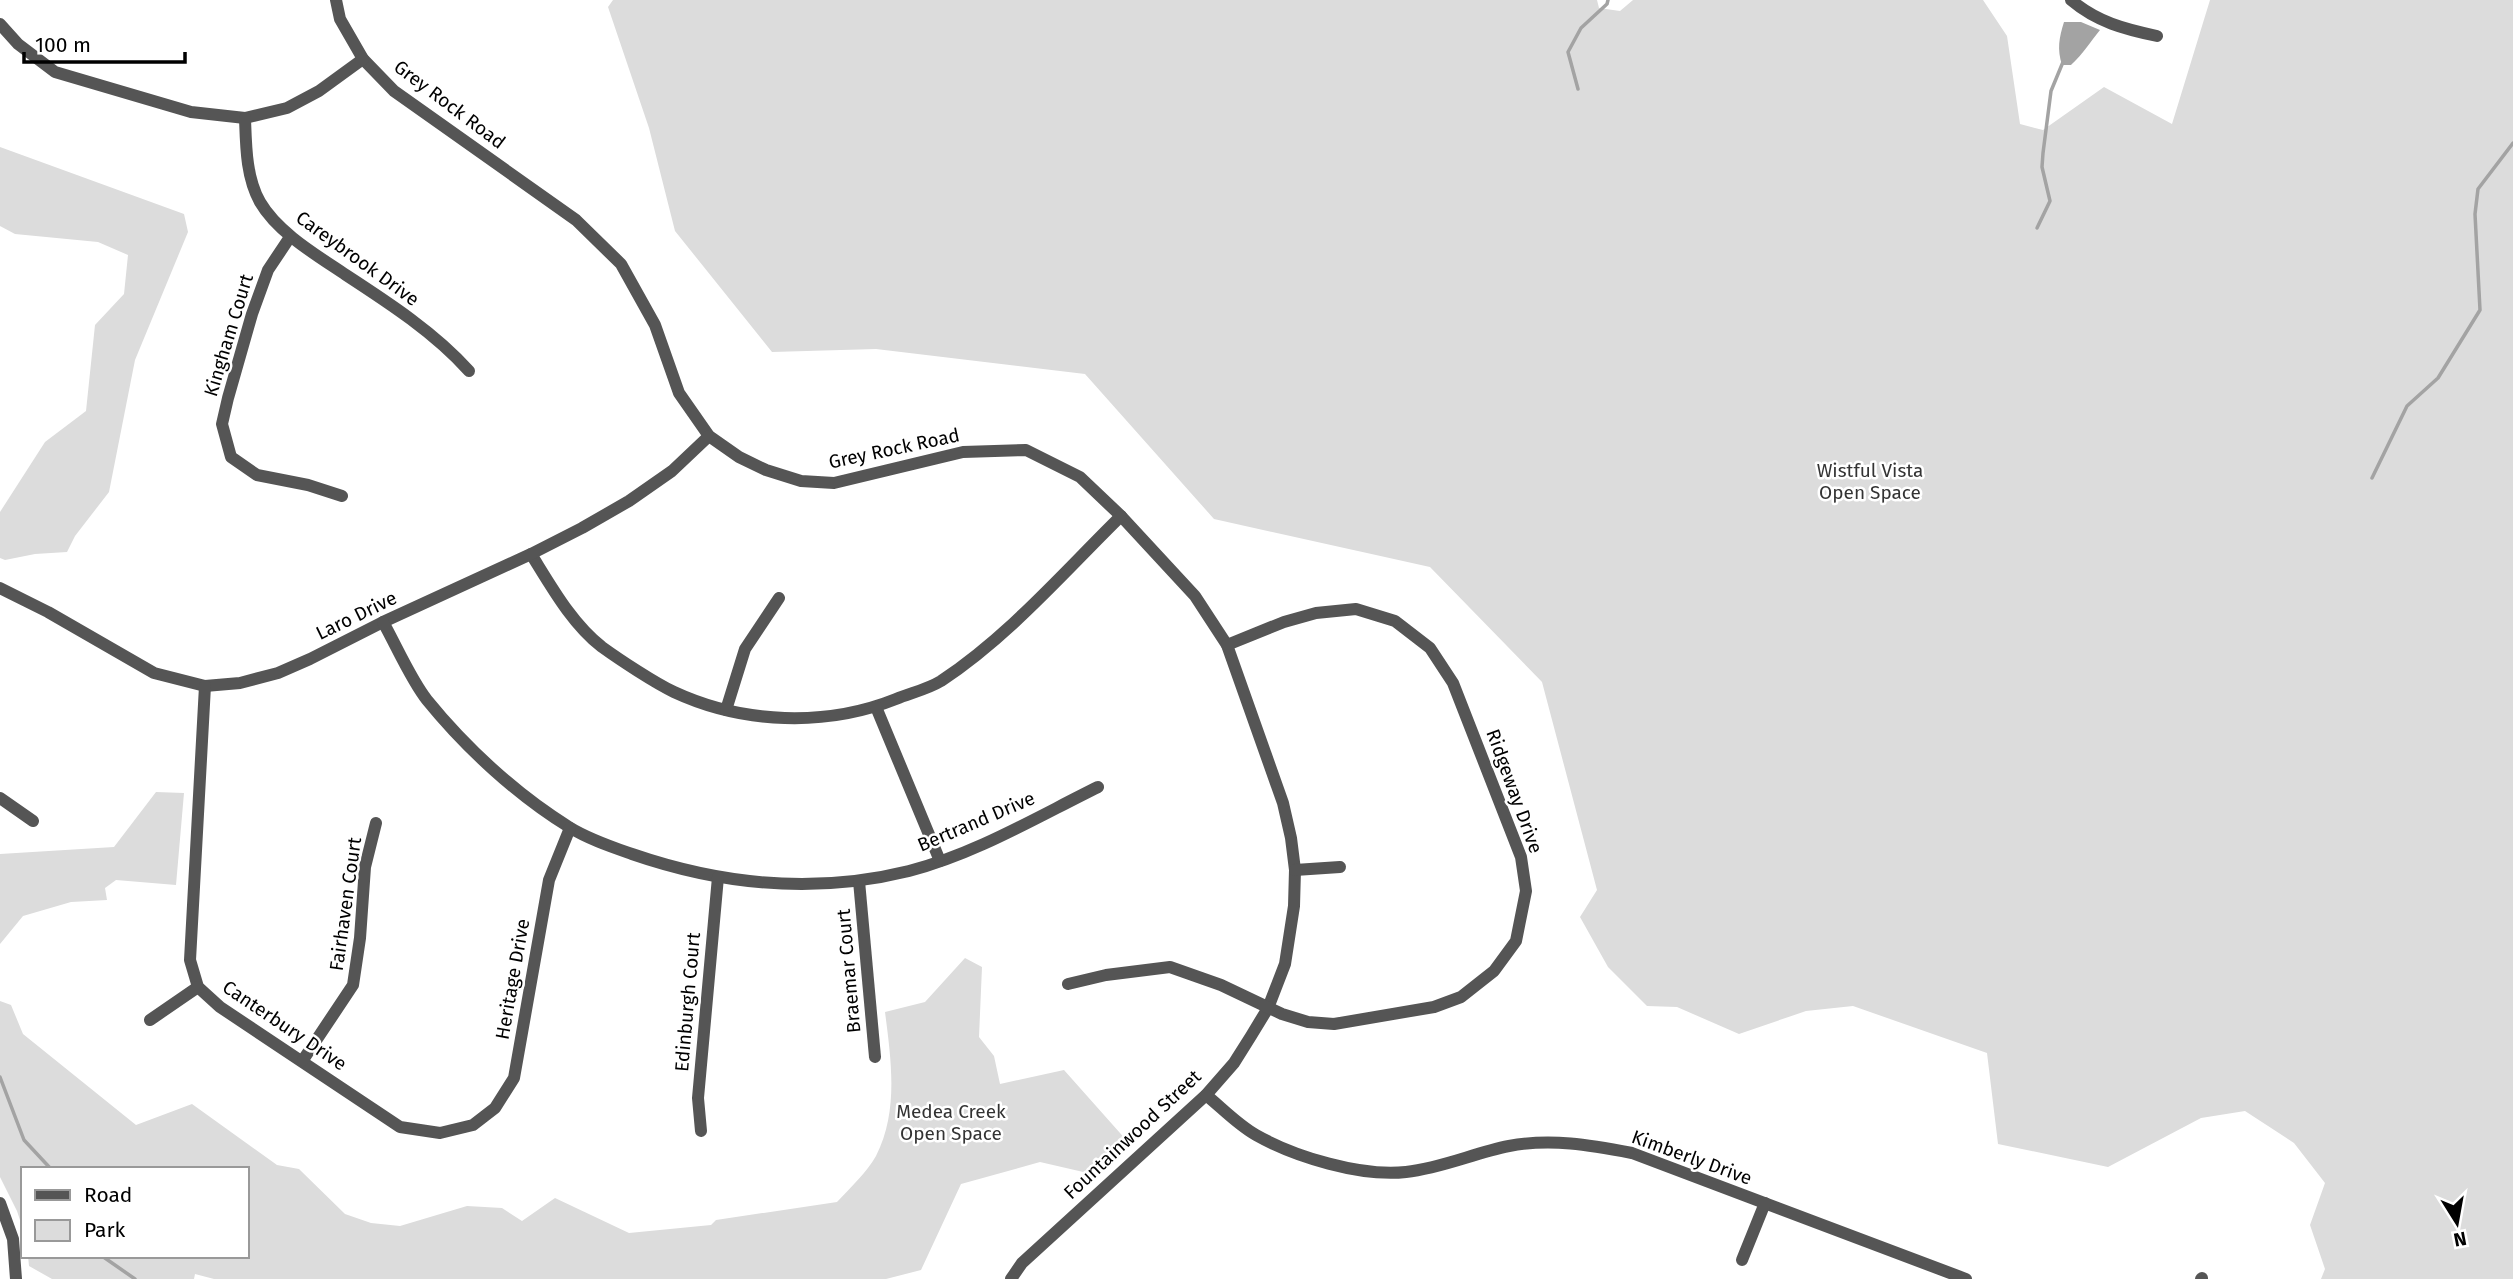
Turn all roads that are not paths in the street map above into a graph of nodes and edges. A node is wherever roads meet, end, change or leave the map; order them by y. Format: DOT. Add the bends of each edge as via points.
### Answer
graph roads {
  1 [pos="336,0"];
  2 [pos="2071,0"];
  3 [pos="0,24"];
  4 [pos="2157,36"];
  5 [pos="363,59"];
  6 [pos="245,118"];
  7 [pos="290,237"];
  8 [pos="469,371"];
  9 [pos="709,436"];
  10 [pos="342,496"];
  11 [pos="1121,516"];
  12 [pos="531,554"];
  13 [pos="0,588"];
  14 [pos="779,598"];
  15 [pos="383,622"];
  16 [pos="1227,645"];
  17 [pos="205,686"];
  18 [pos="876,707"];
  19 [pos="726,710"];
  20 [pos="1098,787"];
  21 [pos="0,798"];
  22 [pos="33,821"];
  23 [pos="376,823"];
  24 [pos="570,828"];
  25 [pos="940,861"];
  26 [pos="1340,867"];
  27 [pos="1295,870"];
  28 [pos="718,877"];
  29 [pos="859,881"];
  30 [pos="1068,984"];
  31 [pos="198,987"];
  32 [pos="1268,1008"];
  33 [pos="150,1020"];
  34 [pos="875,1057"];
  35 [pos="303,1060"];
  36 [pos="1206,1095"];
  37 [pos="473,1125"];
  38 [pos="701,1131"];
  39 [pos="0,1203"];
  40 [pos="1765,1203"];
  41 [pos="1742,1260"];
  42 [pos="16,1279"];
  43 [pos="1011,1279"];
  44 [pos="1966,1279"];
  1 -- 5 [label="street, Grey Rock Road" via="340,19"];
  2 -- 4 [label="street" via="2105,23"];
  3 -- 6 [label="street" via="55,72 191,112"];
  5 -- 6 [label="street" via="287,108"];
  5 -- 9 [label="street, Grey Rock Road" via="394,91 576,220 621,264 655,325 679,393"];
  6 -- 7 [label="street, Careybrook Drive" via="246,160 260,202"];
  7 -- 8 [label="street, Careybrook Drive" via="450,350"];
  7 -- 10 [label="street, Kingham Court" via="268,270 222,424 231,457 257,475"];
  9 -- 11 [label="street, Grey Rock Road" via="766,470 801,481 834,483 963,452 1026,450 1080,477"];
  9 -- 12 [label="street, Laro Drive" via="672,471 629,501"];
  11 -- 16 [label="street, Grey Rock Road" via="1195,596"];
  11 -- 18 [label="street" via="993,643 938,683"];
  12 -- 15 [label="street, Laro Drive"];
  12 -- 19 [label="street" via="560,602 600,645 673,692"];
  13 -- 17 [label="street, Laro Drive" via="153,673"];
  14 -- 19 [label="street" via="745,649"];
  15 -- 17 [label="street, Laro Drive" via="278,673"];
  15 -- 24 [label="street, Bertrand Drive" via="426,699 497,774"];
  16 -- 27 [label="street, Grey Rock Road" via="1283,803"];
  16 -- 32 [label="street, Ridgeway Drive" via="1316,613 1356,609 1395,621 1430,648 1463,708 1521,857 1526,891 1516,941 1494,971 1461,997 1434,1007 1334,1024 1308,1022"];
  17 -- 31 [label="street, Canterbury Drive" via="190,960"];
  18 -- 19 [label="street" via="832,717 773,718"];
  18 -- 25 [label="street"];
  20 -- 25 [label="street, Bertrand Drive"];
  21 -- 22 [label="street"];
  23 -- 35 [label="street, Fairhaven Court" via="365,867 353,985"];
  24 -- 28 [label="street, Bertrand Drive" via="677,869"];
  24 -- 37 [label="street, Heritage Drive" via="549,880 514,1078 495,1108"];
  25 -- 29 [label="street, Bertrand Drive"];
  26 -- 27 [label="street"];
  27 -- 32 [label="street, Grey Rock Road" via="1290,936"];
  28 -- 29 [label="street, Bertrand Drive" via="783,884"];
  28 -- 38 [label="street, Edinburgh Court" via="698,1098"];
  29 -- 34 [label="street, Braemar Court"];
  30 -- 32 [label="street, Ridgeway Drive" via="1170,967"];
  31 -- 33 [label="street"];
  31 -- 35 [label="street, Canterbury Drive" via="220,1007"];
  32 -- 36 [label="street, Fountainwood Street" via="1234,1063"];
  35 -- 37 [label="street, Canterbury Drive" via="400,1127 440,1133"];
  36 -- 40 [label="street, Kimberly Drive" via="1255,1135 1345,1168 1402,1172 1511,1146 1575,1143 1632,1153"];
  36 -- 43 [label="street, Fountainwood Street" via="1022,1263"];
  39 -- 42 [label="street" via="13,1239"];
  40 -- 41 [label="street"];
  40 -- 44 [label="street, Kimberly Drive"];
}
